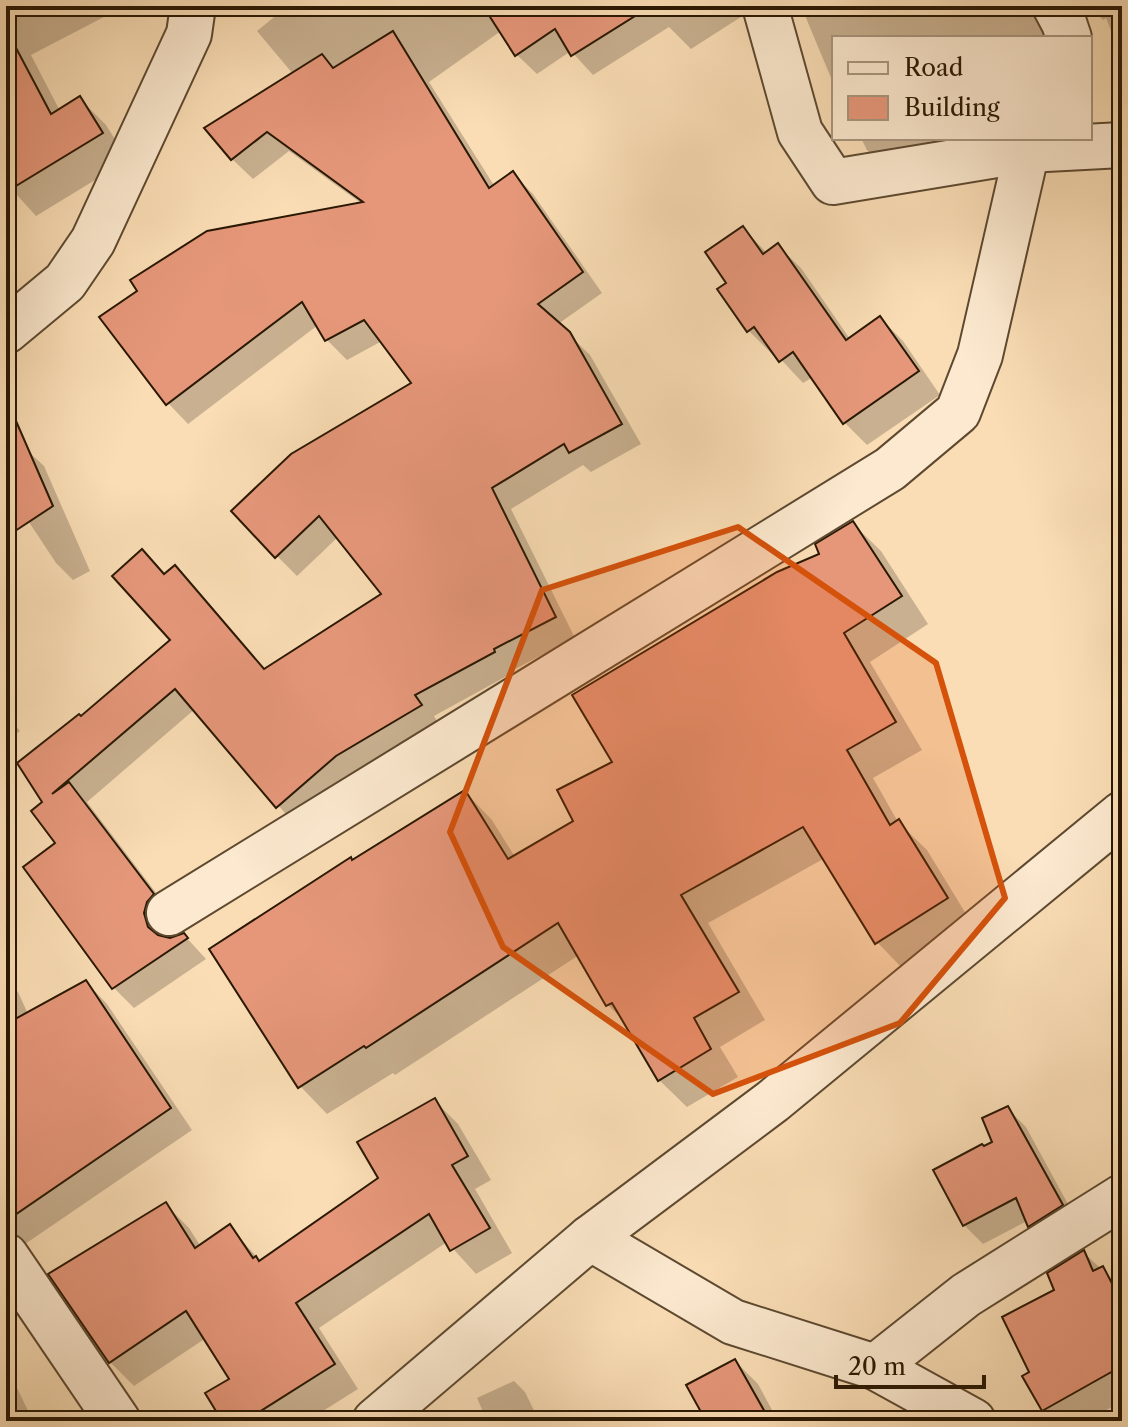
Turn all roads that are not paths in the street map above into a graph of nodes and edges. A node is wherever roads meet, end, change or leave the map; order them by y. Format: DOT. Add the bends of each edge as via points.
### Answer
graph roads {
  1 [pos="193,6"];
  2 [pos="765,6"];
  3 [pos="1055,6"];
  4 [pos="1068,36"];
  5 [pos="1081,140"];
  6 [pos="1027,150"];
  7 [pos="6,331"];
  8 [pos="1122,814"];
  9 [pos="169,913"];
  10 [pos="1122,1197"];
  11 [pos="590,1238"];
  12 [pos="6,1256"];
  13 [pos="875,1367"];
  14 [pos="399,1413"];
  15 [pos="118,1421"];
  16 [pos="973,1421"];
  1 -- 7 [label="street" via="189,34 93,241 65,282"];
  2 -- 6 [label="street" via="800,132 833,182"];
  3 -- 4 [label="street"];
  5 -- 6 [label="street"];
  6 -- 9 [label="street" via="980,355 958,412 890,469"];
  8 -- 11 [label="street" via="773,1101"];
  10 -- 13 [label="street" via="966,1295"];
  11 -- 13 [label="street" via="733,1322"];
  11 -- 14 [label="street"];
  12 -- 15 [label="street"];
  13 -- 16 [label="street"];
}
